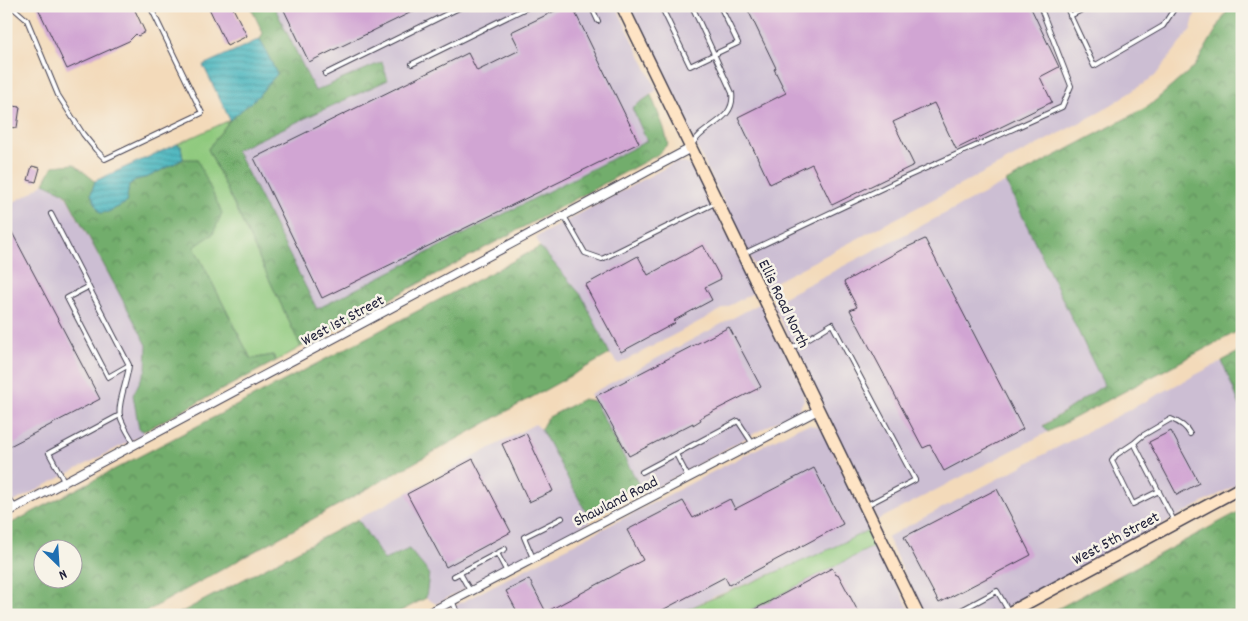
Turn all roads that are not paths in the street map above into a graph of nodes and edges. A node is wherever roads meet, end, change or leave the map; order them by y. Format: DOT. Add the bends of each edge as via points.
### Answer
graph roads {
  1 [pos="11,6"];
  2 [pos="150,6"];
  3 [pos="463,6"];
  4 [pos="530,6"];
  5 [pos="591,6"];
  6 [pos="622,6"];
  7 [pos="661,6"];
  8 [pos="692,6"];
  9 [pos="720,6"];
  10 [pos="1040,6"];
  11 [pos="1066,6"];
  12 [pos="1089,6"];
  13 [pos="1176,6"];
  14 [pos="1070,16"];
  15 [pos="598,21"];
  16 [pos="715,54"];
  17 [pos="412,64"];
  18 [pos="325,74"];
  19 [pos="691,148"];
  20 [pos="717,202"];
  21 [pos="51,214"];
  22 [pos="564,216"];
  23 [pos="743,254"];
  24 [pos="88,287"];
  25 [pos="789,350"];
  26 [pos="129,365"];
  27 [pos="818,410"];
  28 [pos="120,415"];
  29 [pos="1190,434"];
  30 [pos="1134,443"];
  31 [pos="753,444"];
  32 [pos="134,445"];
  33 [pos="676,454"];
  34 [pos="642,472"];
  35 [pos="688,477"];
  36 [pos="64,482"];
  37 [pos="1242,487"];
  38 [pos="1159,491"];
  39 [pos="6,496"];
  40 [pos="865,506"];
  41 [pos="16,508"];
  42 [pos="6,513"];
  43 [pos="562,518"];
  44 [pos="1175,523"];
  45 [pos="505,549"];
  46 [pos="498,553"];
  47 [pos="533,558"];
  48 [pos="507,572"];
  49 [pos="460,573"];
  50 [pos="454,576"];
  51 [pos="470,591"];
  52 [pos="452,600"];
  53 [pos="1007,614"];
  54 [pos="425,615"];
  55 [pos="458,615"];
  56 [pos="918,615"];
  57 [pos="957,615"];
  1 -- 2 [label="lane" via="27,20 58,95 87,139 106,159 202,113"];
  3 -- 18 [label="lane"];
  4 -- 17 [label="lane"];
  5 -- 15 [label="lane"];
  6 -- 19 [label="street, Ellis Road North"];
  7 -- 16 [label="lane" via="690,66"];
  8 -- 16 [label="lane"];
  9 -- 16 [label="lane" via="738,43"];
  10 -- 23 [label="lane" via="1071,86 1062,107"];
  11 -- 14 [label="lane"];
  12 -- 14 [label="lane"];
  13 -- 14 [label="lane" via="1163,26 1094,66"];
  16 -- 19 [label="lane" via="732,93 732,106 696,138"];
  19 -- 20 [label="street, Ellis Road North"];
  19 -- 22 [label="street, West 1st Street"];
  20 -- 22 [label="lane" via="602,260 585,253"];
  20 -- 23 [label="street, Ellis Road North"];
  21 -- 24 [label="lane"];
  22 -- 32 [label="street, West 1st Street"];
  23 -- 25 [label="street, Ellis Road North"];
  24 -- 26 [label="lane"];
  24 -- 26 [label="lane" via="67,298 108,377"];
  25 -- 27 [label="street, Ellis Road North"];
  25 -- 40 [label="lane" via="832,324 914,480"];
  26 -- 28 [label="lane"];
  27 -- 31 [label="street, Shawland Road"];
  27 -- 40 [label="street, Ellis Road North"];
  28 -- 32 [label="lane"];
  28 -- 36 [label="lane" via="49,453"];
  29 -- 30 [label="lane" via="1187,428 1171,419"];
  30 -- 38 [label="lane"];
  30 -- 38 [label="lane" via="1112,461 1133,504"];
  31 -- 33 [label="lane" via="738,421"];
  31 -- 35 [label="street, Shawland Road"];
  32 -- 36 [label="street, West 1st Street"];
  33 -- 34 [label="lane"];
  33 -- 35 [label="lane"];
  35 -- 47 [label="street, Shawland Road"];
  36 -- 41 [label="street, West 1st Street"];
  37 -- 44 [label="street, West 5th Street"];
  38 -- 44 [label="lane"];
  39 -- 41 [label="lane"];
  40 -- 56 [label="street, Ellis Road North"];
  41 -- 42 [label="street, West 1st Street"];
  43 -- 47 [label="lane" via="524,537"];
  44 -- 53 [label="street, West 5th Street"];
  45 -- 46 [label="lane"];
  46 -- 48 [label="lane"];
  46 -- 49 [label="lane"];
  47 -- 48 [label="street, Shawland Road"];
  48 -- 51 [label="street, Shawland Road"];
  49 -- 50 [label="lane"];
  49 -- 51 [label="lane"];
  51 -- 52 [label="street, Shawland Road"];
  52 -- 54 [label="street, Shawland Road"];
  52 -- 55 [label="lane"];
  53 -- 57 [label="lane" via="997,592"];
}
